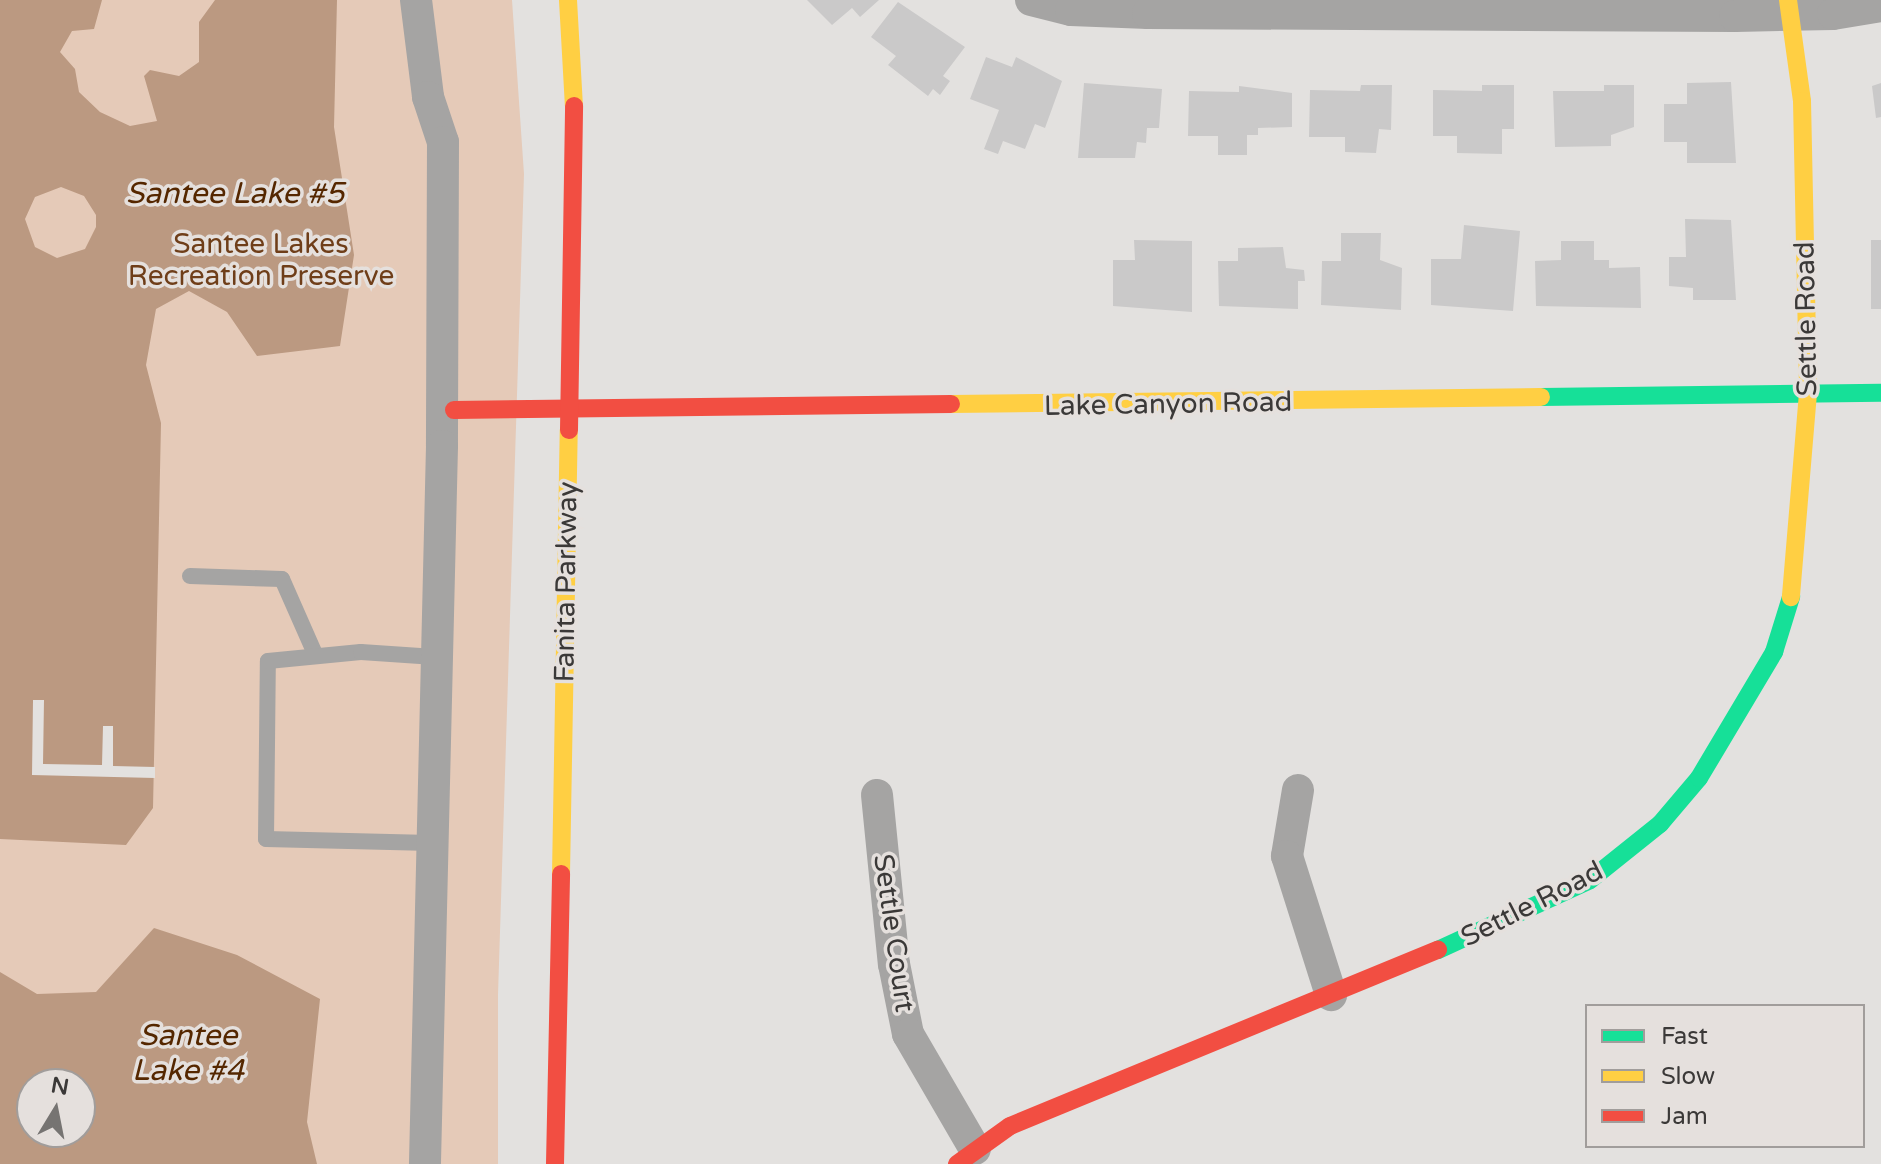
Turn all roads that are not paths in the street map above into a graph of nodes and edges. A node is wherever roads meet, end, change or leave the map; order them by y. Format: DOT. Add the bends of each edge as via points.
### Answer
graph roads {
  1 [pos="416,0"];
  2 [pos="568,0"];
  3 [pos="1031,0"];
  4 [pos="1881,6"];
  5 [pos="1312,7"];
  6 [pos="1789,7"];
  7 [pos="1808,393"];
  8 [pos="1881,393"];
  9 [pos="569,406"];
  10 [pos="448,411"];
  11 [pos="190,576"];
  12 [pos="316,656"];
  13 [pos="435,657"];
  14 [pos="1298,790"];
  15 [pos="877,795"];
  16 [pos="431,843"];
  17 [pos="1331,995"];
  18 [pos="966,1156"];
  19 [pos="425,1164"];
  20 [pos="555,1164"];
  1 -- 10 [label="street" via="428,97 443,142"];
  2 -- 9 [label="street, Fanita Parkway" via="575,126"];
  3 -- 5 [label="street" via="1071,10"];
  4 -- 6 [label="street"];
  5 -- 6 [label="street"];
  6 -- 7 [label="street, Settle Road" via="1802,101"];
  7 -- 8 [label="street, Lake Canyon Road"];
  7 -- 9 [label="street, Lake Canyon Road" via="1067,407"];
  7 -- 17 [label="street, Settle Road" via="1791,598 1774,652 1699,778 1660,824 1590,880 1506,922"];
  9 -- 10 [label="street, Lake Canyon Road"];
  9 -- 20 [label="street, Fanita Parkway"];
  10 -- 13 [label="street"];
  11 -- 12 [label="lane" via="282,579"];
  12 -- 13 [label="lane" via="361,652"];
  12 -- 16 [label="lane" via="268,661 266,839"];
  13 -- 16 [label="street"];
  14 -- 17 [label="street" via="1287,856"];
  15 -- 18 [label="street, Settle Court" via="894,964 908,1034"];
  16 -- 19 [label="street"];
  17 -- 18 [label="street, Settle Road" via="1010,1126"];
}
